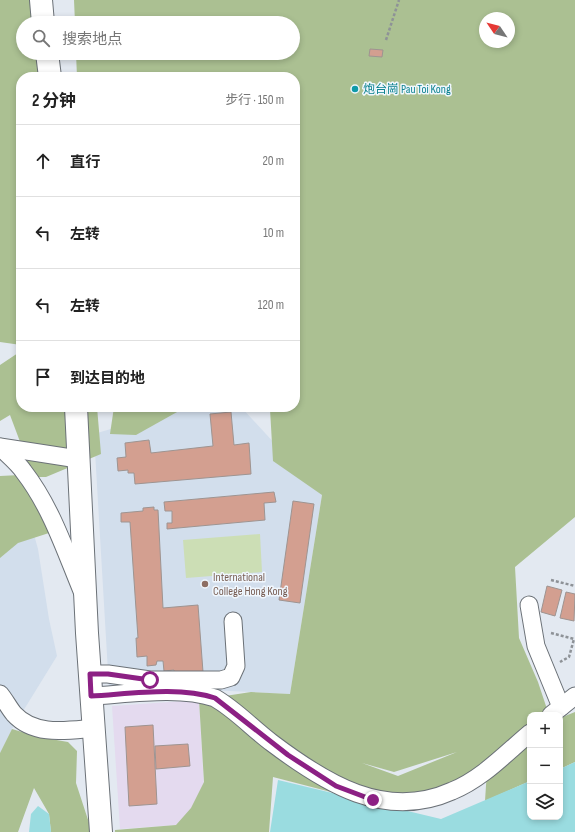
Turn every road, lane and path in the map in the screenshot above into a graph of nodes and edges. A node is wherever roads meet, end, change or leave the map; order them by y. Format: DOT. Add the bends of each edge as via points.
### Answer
graph roads {
  1 [pos="41,0"];
  2 [pos="399,0"];
  3 [pos="42,16"];
  4 [pos="386,40"];
  5 [pos="48,60"];
  6 [pos="49,72"];
  7 [pos="76,412"];
  8 [pos="0,447"];
  9 [pos="78,459"];
  10 [pos="551,580"];
  11 [pos="575,586"];
  12 [pos="86,600"];
  13 [pos="528,605"];
  14 [pos="233,621"];
  15 [pos="544,631"];
  16 [pos="546,670"];
  17 [pos="90,674"];
  18 [pos="0,694"];
  19 [pos="91,696"];
  20 [pos="575,696"];
  21 [pos="556,711"];
  22 [pos="95,728"];
  23 [pos="527,735"];
  24 [pos="101,832"];
  1 -- 3 [label="main road"];
  2 -- 4 [label="path"];
  5 -- 6 [label="main road"];
  7 -- 9 [label="main road"];
  8 -- 9 [label="lane"];
  8 -- 12 [label="lane" via="24,470 41,496"];
  9 -- 12 [label="main road"];
  10 -- 11 [label="path"];
  12 -- 17 [label="main road"];
  13 -- 16 [label="lane" via="536,646"];
  14 -- 17 [label="lane" via="236,666 231,677 221,680 150,680"];
  15 -- 16 [label="path" via="574,639 569,657"];
  16 -- 21 [label="lane"];
  17 -- 19 [label="main road"];
  18 -- 22 [label="lane" via="15,715 32,726 53,732"];
  19 -- 22 [label="main road"];
  19 -- 23 [label="lane" via="166,692 215,698 288,755 336,786 373,800 427,800 453,791 483,772"];
  20 -- 21 [label="lane"];
  22 -- 24 [label="main road"];
}
